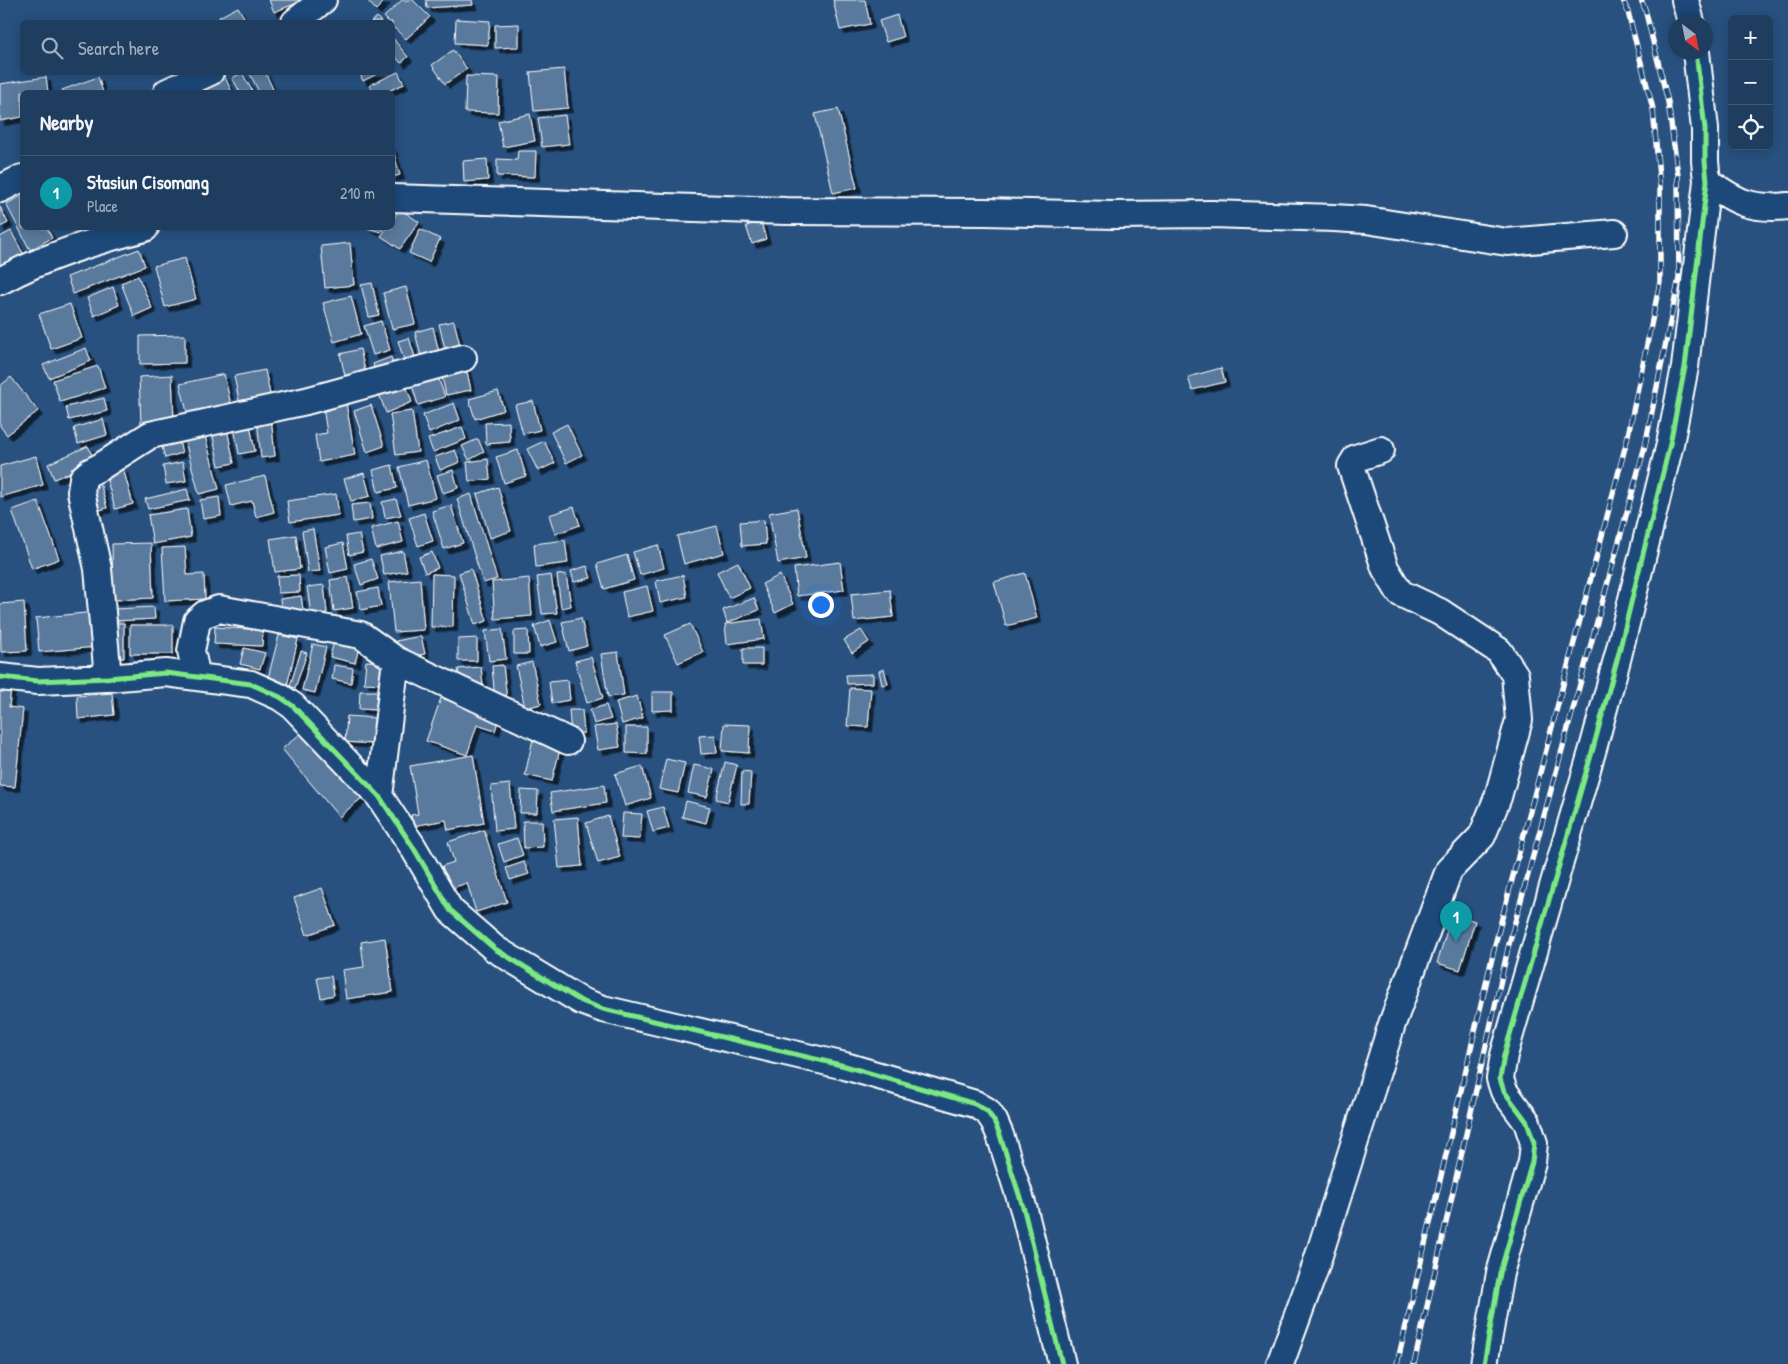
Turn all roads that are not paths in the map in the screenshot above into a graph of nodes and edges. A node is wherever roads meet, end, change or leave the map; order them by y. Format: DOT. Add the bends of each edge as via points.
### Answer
graph roads {
  1 [pos="323,0"];
  2 [pos="1685,0"];
  3 [pos="1688,15"];
  4 [pos="298,20"];
  5 [pos="1697,60"];
  6 [pos="204,75"];
  7 [pos="172,90"];
  8 [pos="20,179"];
  9 [pos="1707,181"];
  10 [pos="0,188"];
  11 [pos="395,198"];
  12 [pos="1788,206"];
  13 [pos="136,230"];
  14 [pos="1614,233"];
  15 [pos="0,281"];
  16 [pos="463,358"];
  17 [pos="1381,450"];
  18 [pos="396,660"];
  19 [pos="0,677"];
  20 [pos="197,677"];
  21 [pos="108,678"];
  22 [pos="568,741"];
  23 [pos="379,796"];
  24 [pos="1062,1364"];
  25 [pos="1280,1364"];
  26 [pos="1484,1364"];
  1 -- 4 [label="street"];
  2 -- 3 [label="street"];
  5 -- 9 [label="street"];
  6 -- 7 [label="street"];
  8 -- 10 [label="street"];
  9 -- 12 [label="street" via="1731,198 1748,204 1771,208"];
  9 -- 26 [label="street" via="1686,367 1670,444 1599,727 1504,1055 1500,1079 1504,1091 1527,1122 1534,1143 1532,1162 1500,1273"];
  11 -- 14 [label="street" via="786,211 1334,218 1507,242"];
  13 -- 15 [label="street" via="77,247 27,266"];
  16 -- 21 [label="street" via="306,401 150,435 83,478 82,492 98,569"];
  17 -- 25 [label="street" via="1356,458 1351,466 1385,568 1400,593 1440,612 1499,651 1515,674 1519,720 1498,797 1482,836 1449,870 1392,1024 1314,1271"];
  18 -- 20 [label="street" via="361,635 219,609 197,621 191,651"];
  18 -- 22 [label="street"];
  18 -- 23 [label="street"];
  19 -- 21 [label="street" via="38,681"];
  20 -- 21 [label="street" via="166,672"];
  20 -- 23 [label="street" via="251,684 280,696"];
  23 -- 24 [label="street" via="450,910 495,949 581,1001 845,1066 975,1104 987,1111 1000,1135 1024,1210"];
}
